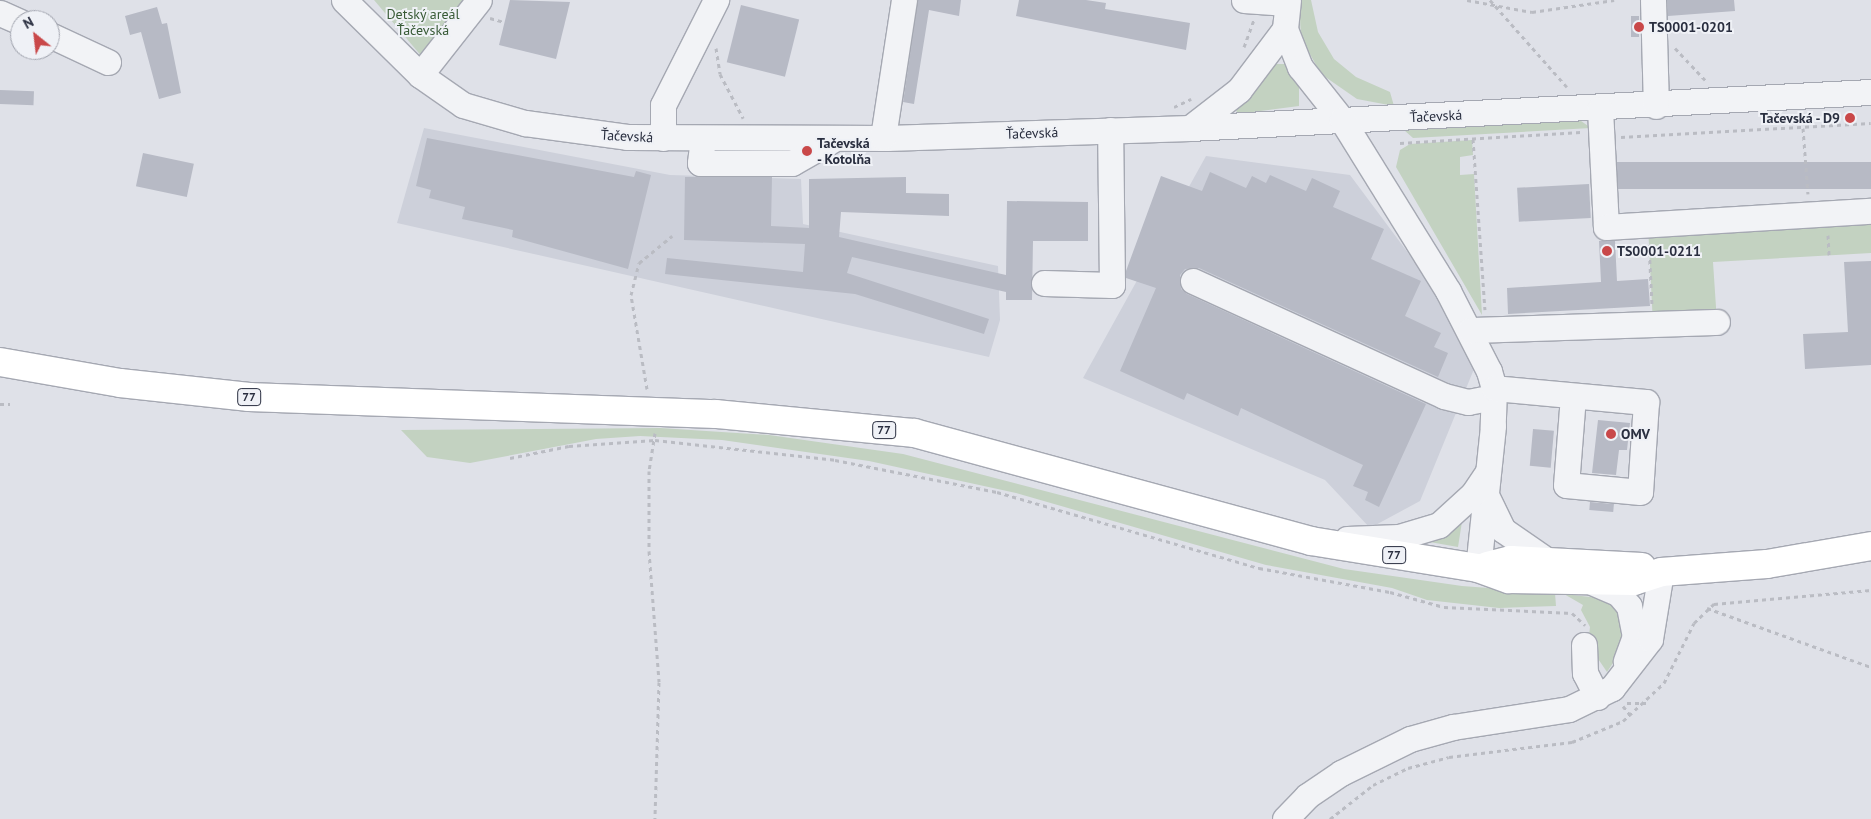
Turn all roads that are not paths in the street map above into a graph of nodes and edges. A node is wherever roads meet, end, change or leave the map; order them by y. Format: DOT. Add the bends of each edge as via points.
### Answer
graph roads {
  1 [pos="344,0"];
  2 [pos="479,0"];
  3 [pos="716,0"];
  4 [pos="904,0"];
  5 [pos="1653,0"];
  6 [pos="1252,1"];
  7 [pos="1287,1"];
  8 [pos="1286,29"];
  9 [pos="60,40"];
  10 [pos="108,62"];
  11 [pos="420,76"];
  12 [pos="1871,92"];
  13 [pos="1656,106"];
  14 [pos="1593,116"];
  15 [pos="1342,120"];
  16 [pos="1190,128"];
  17 [pos="1110,130"];
  18 [pos="883,137"];
  19 [pos="663,138"];
  20 [pos="1871,211"];
  21 [pos="1193,281"];
  22 [pos="1044,283"];
  23 [pos="1478,321"];
  24 [pos="1717,322"];
  25 [pos="0,362"];
  26 [pos="1494,392"];
  27 [pos="1573,396"];
  28 [pos="1487,482"];
  29 [pos="1311,541"];
  30 [pos="1871,546"];
  31 [pos="1548,561"];
  32 [pos="1478,568"];
  33 [pos="1661,572"];
  34 [pos="1594,583"];
  35 [pos="1584,645"];
  36 [pos="1621,694"];
  37 [pos="1597,697"];
  38 [pos="1285,819"];
  1 -- 11 [label="street, Ťačevská"];
  2 -- 11 [label="street"];
  3 -- 19 [label="street" via="663,105"];
  4 -- 18 [label="street"];
  5 -- 13 [label="street"];
  6 -- 7 [label="street"];
  7 -- 8 [label="street"];
  8 -- 15 [label="street" via="1300,67"];
  8 -- 16 [label="street" via="1239,90"];
  9 -- 10 [label="street"];
  11 -- 19 [label="street, Ťačevská" via="462,105 495,116 582,133"];
  12 -- 13 [label="street, Ťačevská"];
  13 -- 14 [label="street, Ťačevská"];
  14 -- 15 [label="street, Ťačevská"];
  14 -- 20 [label="street" via="1606,227"];
  15 -- 16 [label="street, Ťačevská"];
  15 -- 23 [label="street"];
  16 -- 17 [label="street, Ťačevská"];
  17 -- 18 [label="street, Ťačevská"];
  17 -- 22 [label="street" via="1112,285"];
  18 -- 19 [label="street, Ťačevská"];
  21 -- 26 [label="street" via="1444,396 1468,402"];
  23 -- 24 [label="street" via="1653,325"];
  23 -- 26 [label="street"];
  25 -- 29 [label="main road, 77" via="249,397 647,410 914,433"];
  26 -- 27 [label="street"];
  26 -- 28 [label="street"];
  27 -- 27 [label="street" via="1566,485 1640,492 1646,402"];
  28 -- 29 [label="street" via="1457,511 1421,532"];
  28 -- 31 [label="street" via="1503,530"];
  28 -- 32 [label="street"];
  29 -- 32 [label="main road, 77"];
  30 -- 33 [label="main road, 77" via="1759,565"];
  31 -- 32 [label="main road, 77" via="1511,560"];
  31 -- 33 [label="main road, 77" via="1632,564"];
  32 -- 34 [label="main road, 77" via="1509,579"];
  33 -- 34 [label="main road, 77" via="1634,581"];
  33 -- 36 [label="street" via="1650,639"];
  34 -- 36 [label="street" via="1618,593 1634,622 1635,636"];
  35 -- 37 [label="street" via="1585,673"];
  36 -- 37 [label="street"];
  37 -- 38 [label="street" via="1526,719 1453,727 1410,739 1341,773 1307,796"];
}
